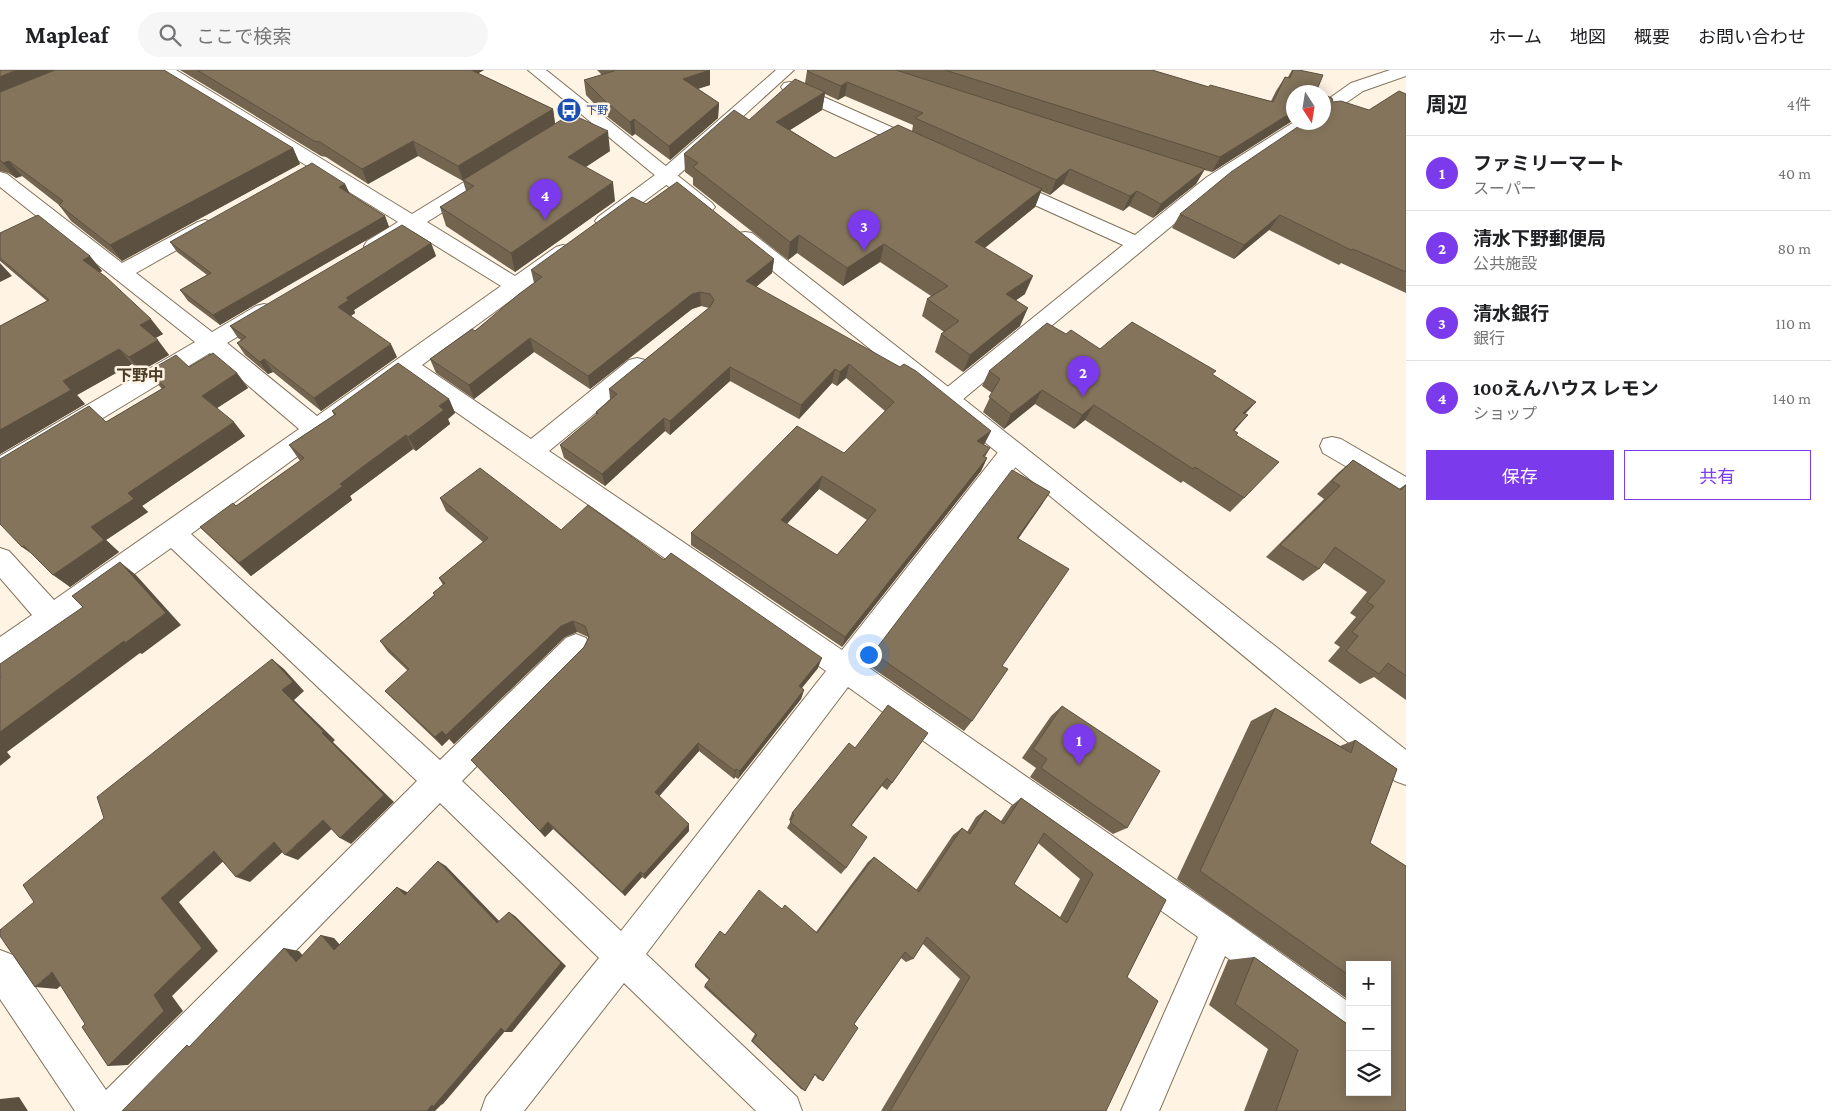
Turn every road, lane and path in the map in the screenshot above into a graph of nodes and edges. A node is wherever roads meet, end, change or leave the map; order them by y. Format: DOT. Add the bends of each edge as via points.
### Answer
graph roads {
  1 [pos="164,70"];
  2 [pos="536,70"];
  3 [pos="1406,70"];
  4 [pos="782,73"];
  5 [pos="1331,105"];
  6 [pos="1291,130"];
  7 [pos="938,154"];
  8 [pos="514,160"];
  9 [pos="318,163"];
  10 [pos="301,173"];
  11 [pos="666,176"];
  12 [pos="992,179"];
  13 [pos="3,185"];
  14 [pos="224,215"];
  15 [pos="413,223"];
  16 [pos="1137,244"];
  17 [pos="354,258"];
  18 [pos="121,272"];
  19 [pos="516,286"];
  20 [pos="279,303"];
  21 [pos="212,343"];
  22 [pos="654,352"];
  23 [pos="405,365"];
  24 [pos="948,399"];
  25 [pos="315,428"];
  26 [pos="1332,446"];
  27 [pos="531,452"];
  28 [pos="1012,453"];
  29 [pos="0,468"];
  30 [pos="1406,489"];
  31 [pos="172,533"];
  32 [pos="0,559"];
  33 [pos="51,617"];
  34 [pos="576,647"];
  35 [pos="0,653"];
  36 [pos="845,667"];
  37 [pos="1406,770"];
  38 [pos="440,781"];
  39 [pos="1219,930"];
  40 [pos="622,957"];
  41 [pos="0,968"];
  42 [pos="1346,1022"];
  43 [pos="98,1111"];
  44 [pos="112,1111"];
  45 [pos="500,1111"];
  46 [pos="783,1111"];
  47 [pos="1140,1111"];
  1 -- 9 [label="street"];
  2 -- 11 [label="street" via="581,118"];
  3 -- 5 [label="street" via="1357,87"];
  4 -- 7 [label="street"];
  4 -- 11 [label="street"];
  6 -- 16 [label="street" via="1204,178"];
  8 -- 15 [label="street"];
  9 -- 10 [label="street"];
  9 -- 15 [label="street"];
  11 -- 19 [label="street"];
  11 -- 24 [label="street"];
  12 -- 16 [label="street"];
  13 -- 18 [label="street" via="40,219"];
  14 -- 18 [label="street"];
  15 -- 17 [label="street"];
  15 -- 19 [label="street"];
  16 -- 24 [label="street"];
  18 -- 21 [label="street"];
  19 -- 23 [label="street"];
  20 -- 21 [label="street"];
  21 -- 25 [label="street"];
  21 -- 29 [label="street"];
  22 -- 27 [label="street"];
  23 -- 25 [label="street"];
  23 -- 27 [label="street"];
  24 -- 28 [label="street"];
  25 -- 31 [label="street"];
  26 -- 30 [label="street"];
  27 -- 36 [label="street"];
  28 -- 36 [label="street"];
  28 -- 37 [label="street"];
  31 -- 33 [label="street"];
  31 -- 38 [label="street"];
  32 -- 33 [label="street"];
  33 -- 35 [label="street"];
  34 -- 38 [label="street"];
  36 -- 39 [label="street"];
  36 -- 40 [label="street"];
  38 -- 40 [label="street"];
  38 -- 44 [label="street"];
  39 -- 42 [label="street"];
  39 -- 47 [label="street"];
  40 -- 45 [label="street"];
  40 -- 46 [label="street"];
  41 -- 43 [label="street"];
}
